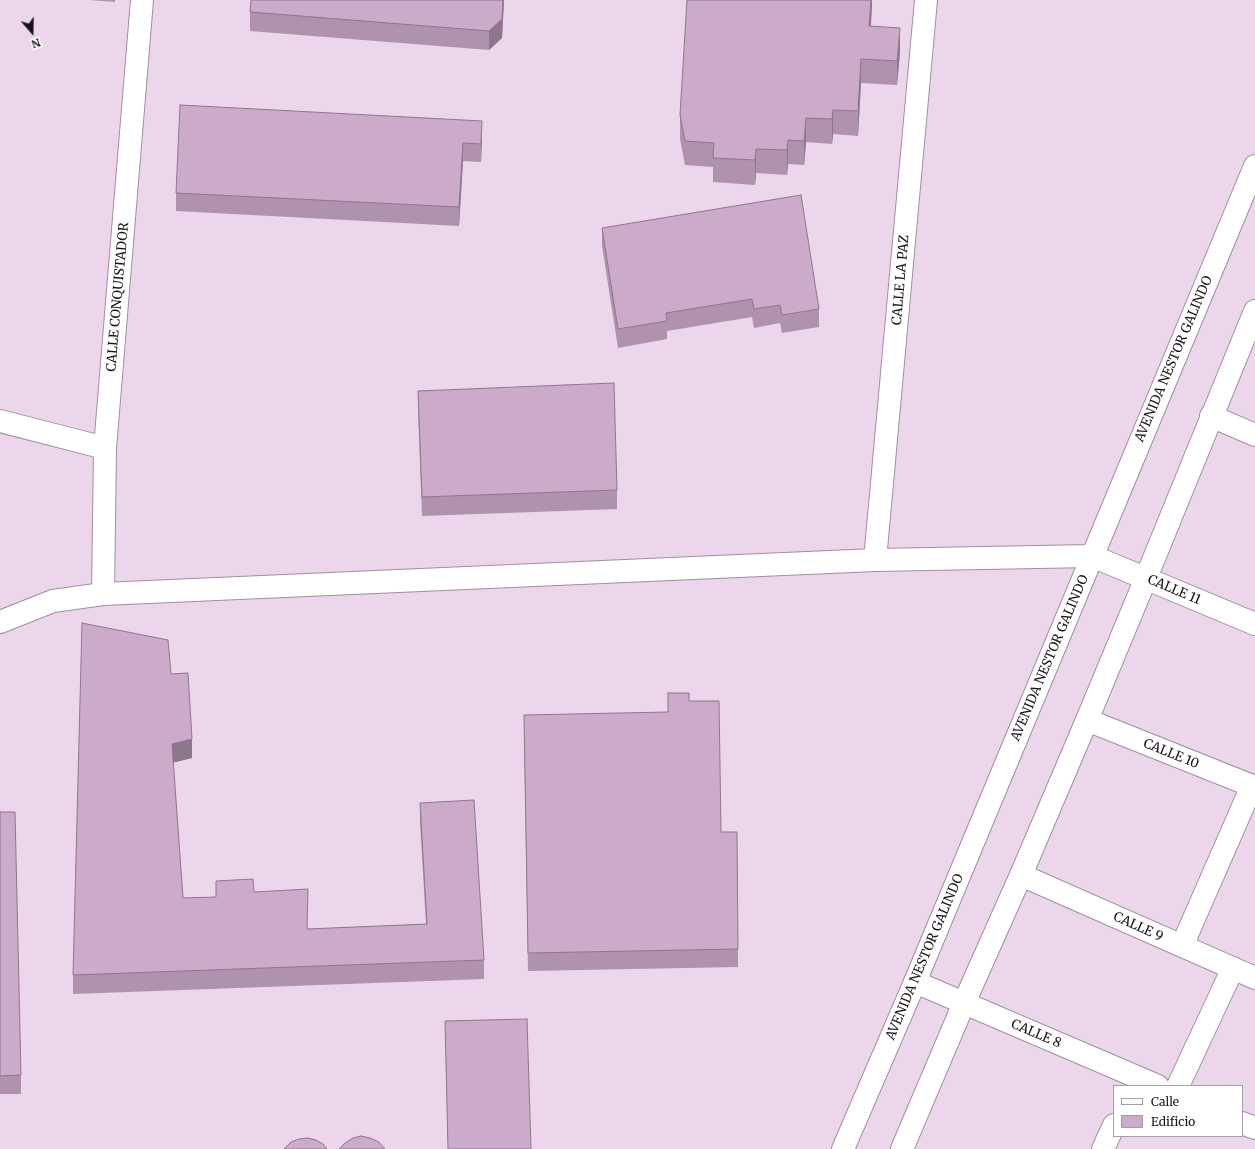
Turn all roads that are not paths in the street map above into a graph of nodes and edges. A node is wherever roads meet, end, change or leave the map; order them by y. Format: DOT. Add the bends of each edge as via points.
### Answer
graph roads {
  1 [pos="142,0"];
  2 [pos="926,0"];
  3 [pos="1255,166"];
  4 [pos="1255,311"];
  5 [pos="1211,416"];
  6 [pos="0,421"];
  7 [pos="1255,435"];
  8 [pos="105,448"];
  9 [pos="1092,556"];
  10 [pos="875,560"];
  11 [pos="1146,578"];
  12 [pos="103,594"];
  13 [pos="0,622"];
  14 [pos="1255,624"];
  15 [pos="1087,720"];
  16 [pos="1253,787"];
  17 [pos="1021,875"];
  18 [pos="1182,946"];
  19 [pos="1233,968"];
  20 [pos="1255,978"];
  21 [pos="915,982"];
  22 [pos="964,1003"];
  23 [pos="1134,1081"];
  24 [pos="1153,1085"];
  25 [pos="1178,1085"];
  26 [pos="1243,1123"];
  27 [pos="1113,1127"];
  28 [pos="1255,1128"];
  29 [pos="843,1149"];
  30 [pos="902,1149"];
  31 [pos="1103,1149"];
  1 -- 8 [label="street, CALLE CONQUISTADOR"];
  2 -- 10 [label="street, CALLE LA PAZ"];
  3 -- 9 [label="street, AVENIDA NESTOR GALINDO"];
  4 -- 5 [label="street"];
  5 -- 7 [label="street"];
  5 -- 11 [label="street"];
  6 -- 8 [label="street"];
  8 -- 12 [label="street, CALLE CONQUISTADOR"];
  9 -- 10 [label="street"];
  9 -- 11 [label="street, CALLE 11"];
  9 -- 21 [label="street, AVENIDA NESTOR GALINDO"];
  10 -- 12 [label="street"];
  11 -- 14 [label="street, CALLE 11"];
  11 -- 15 [label="street"];
  12 -- 13 [label="street" via="53,601"];
  15 -- 16 [label="street, CALLE 10"];
  15 -- 17 [label="street"];
  16 -- 18 [label="street"];
  17 -- 18 [label="street, CALLE 9"];
  17 -- 22 [label="street"];
  18 -- 19 [label="street, CALLE 9"];
  19 -- 20 [label="street, CALLE 9"];
  19 -- 25 [label="street"];
  21 -- 22 [label="street, CALLE 8"];
  21 -- 29 [label="street, AVENIDA NESTOR GALINDO"];
  22 -- 23 [label="street, CALLE 8"];
  22 -- 30 [label="street"];
  23 -- 24 [label="street, CALLE 8"];
  26 -- 28 [label="street"];
  27 -- 31 [label="street"];
}
